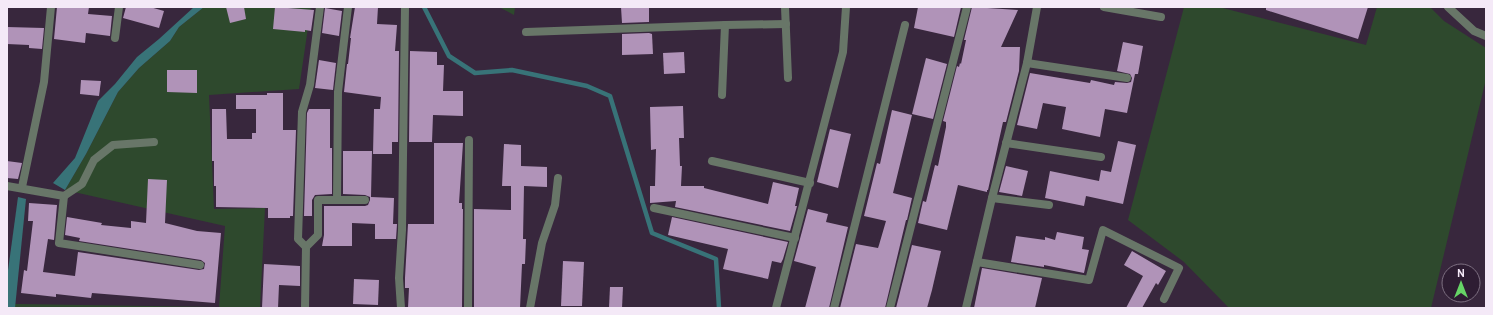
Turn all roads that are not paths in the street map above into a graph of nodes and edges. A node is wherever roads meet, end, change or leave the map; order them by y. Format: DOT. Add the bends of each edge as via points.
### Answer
graph roads {
  1 [pos="51,7"];
  2 [pos="119,7"];
  3 [pos="320,7"];
  4 [pos="348,7"];
  5 [pos="405,7"];
  6 [pos="785,7"];
  7 [pos="846,7"];
  8 [pos="967,7"];
  9 [pos="1037,7"];
  10 [pos="1104,7"];
  11 [pos="1448,7"];
  12 [pos="1161,17"];
  13 [pos="786,24"];
  14 [pos="725,25"];
  15 [pos="905,25"];
  16 [pos="526,32"];
  17 [pos="1486,36"];
  18 [pos="114,38"];
  19 [pos="1027,63"];
  20 [pos="788,78"];
  21 [pos="1127,78"];
  22 [pos="722,95"];
  23 [pos="469,140"];
  24 [pos="154,142"];
  25 [pos="1006,143"];
  26 [pos="1101,157"];
  27 [pos="712,161"];
  28 [pos="558,178"];
  29 [pos="810,183"];
  30 [pos="7,186"];
  31 [pos="22,187"];
  32 [pos="64,196"];
  33 [pos="992,198"];
  34 [pos="337,200"];
  35 [pos="364,200"];
  36 [pos="1049,205"];
  37 [pos="654,208"];
  38 [pos="795,238"];
  39 [pos="306,247"];
  40 [pos="977,262"];
  41 [pos="200,265"];
  42 [pos="1164,299"];
  43 [pos="305,308"];
  44 [pos="401,308"];
  45 [pos="468,308"];
  46 [pos="530,308"];
  47 [pos="776,308"];
  48 [pos="834,308"];
  49 [pos="890,308"];
  50 [pos="966,308"];
  1 -- 31 [label="street" via="44,82"];
  2 -- 18 [label="street"];
  3 -- 39 [label="street" via="310,85 302,112 298,239"];
  4 -- 34 [label="street" via="338,92"];
  5 -- 44 [label="street" via="399,278"];
  6 -- 13 [label="street"];
  7 -- 29 [label="street" via="843,52"];
  8 -- 49 [label="street"];
  9 -- 19 [label="street"];
  10 -- 12 [label="street"];
  11 -- 17 [label="street" via="1474,31"];
  13 -- 14 [label="street"];
  13 -- 20 [label="street"];
  14 -- 16 [label="street"];
  14 -- 22 [label="street"];
  15 -- 48 [label="street"];
  19 -- 21 [label="street"];
  19 -- 25 [label="street"];
  23 -- 45 [label="street"];
  24 -- 32 [label="street" via="113,145 94,160 82,184"];
  25 -- 26 [label="street"];
  25 -- 33 [label="street"];
  27 -- 29 [label="street"];
  28 -- 46 [label="street" via="555,206 542,243"];
  29 -- 38 [label="street"];
  30 -- 31 [label="street"];
  31 -- 32 [label="street"];
  32 -- 41 [label="street" via="59,243"];
  33 -- 36 [label="street"];
  33 -- 40 [label="street"];
  34 -- 35 [label="street"];
  34 -- 39 [label="street" via="318,200 318,235"];
  37 -- 38 [label="street"];
  38 -- 47 [label="street"];
  39 -- 43 [label="street"];
  40 -- 42 [label="street" via="1089,280 1103,230 1179,268"];
  40 -- 50 [label="street"];
}
